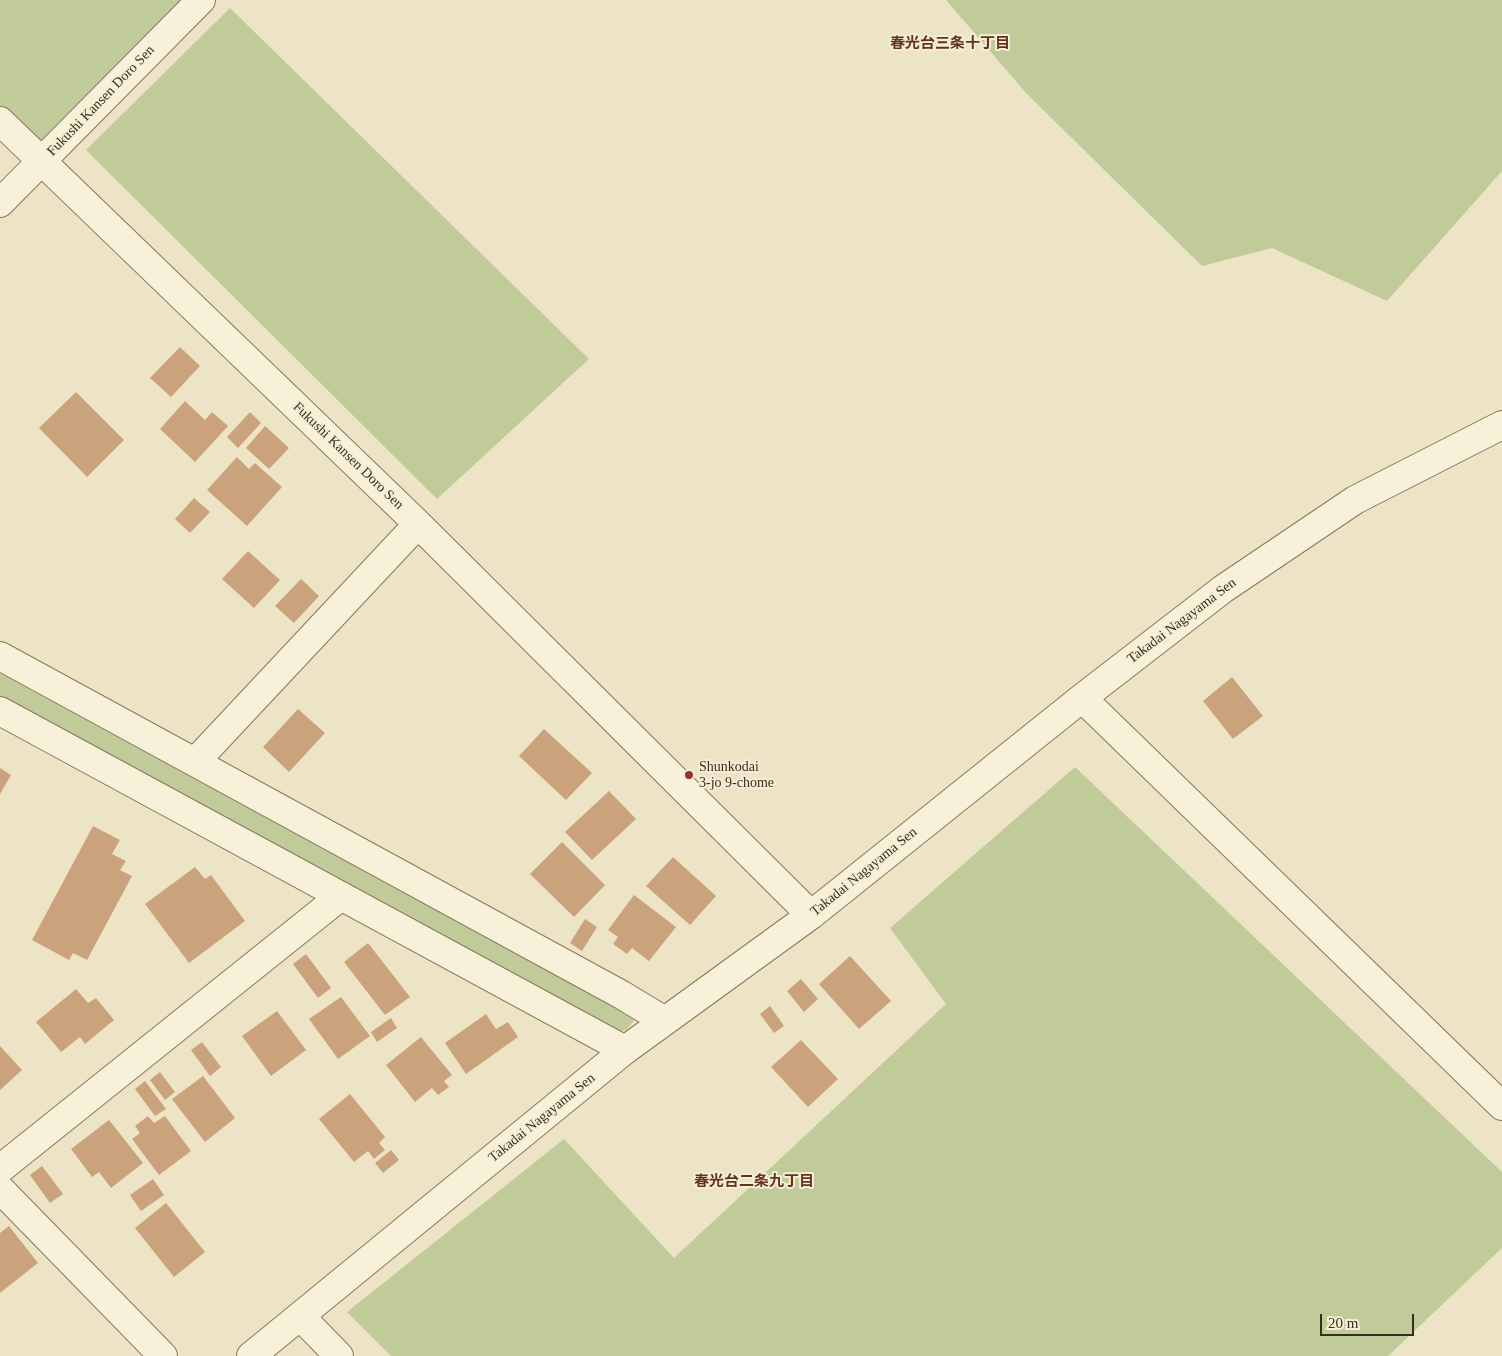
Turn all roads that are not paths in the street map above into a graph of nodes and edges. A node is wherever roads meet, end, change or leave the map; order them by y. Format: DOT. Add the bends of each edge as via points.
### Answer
graph roads {
  1 [pos="200,0"];
  2 [pos="0,121"];
  3 [pos="42,162"];
  4 [pos="0,203"];
  5 [pos="1502,425"];
  6 [pos="418,524"];
  7 [pos="0,656"];
  8 [pos="1082,698"];
  9 [pos="0,711"];
  10 [pos="195,762"];
  11 [pos="341,896"];
  12 [pos="811,915"];
  13 [pos="665,1021"];
  14 [pos="625,1050"];
  15 [pos="1502,1106"];
  16 [pos="0,1169"];
  17 [pos="0,1189"];
  18 [pos="301,1317"];
  19 [pos="163,1356"];
  20 [pos="251,1356"];
  21 [pos="340,1356"];
  1 -- 3 [label="street, Fukushi Kansen Doro Sen"];
  2 -- 3 [label="street"];
  3 -- 4 [label="street"];
  3 -- 6 [label="street, Fukushi Kansen Doro Sen"];
  5 -- 8 [label="street, Takadai Nagayama Sen" via="1355,500 1222,589"];
  6 -- 10 [label="street"];
  6 -- 12 [label="street, Fukushi Kansen Doro Sen"];
  7 -- 10 [label="street"];
  8 -- 12 [label="street, Takadai Nagayama Sen"];
  8 -- 15 [label="street"];
  9 -- 11 [label="street"];
  10 -- 13 [label="street"];
  11 -- 14 [label="street"];
  11 -- 16 [label="street"];
  12 -- 13 [label="street, Takadai Nagayama Sen"];
  13 -- 14 [label="street, Takadai Nagayama Sen"];
  14 -- 18 [label="street, Takadai Nagayama Sen"];
  17 -- 19 [label="street"];
  18 -- 20 [label="street, Takadai Nagayama Sen"];
  18 -- 21 [label="street"];
}
